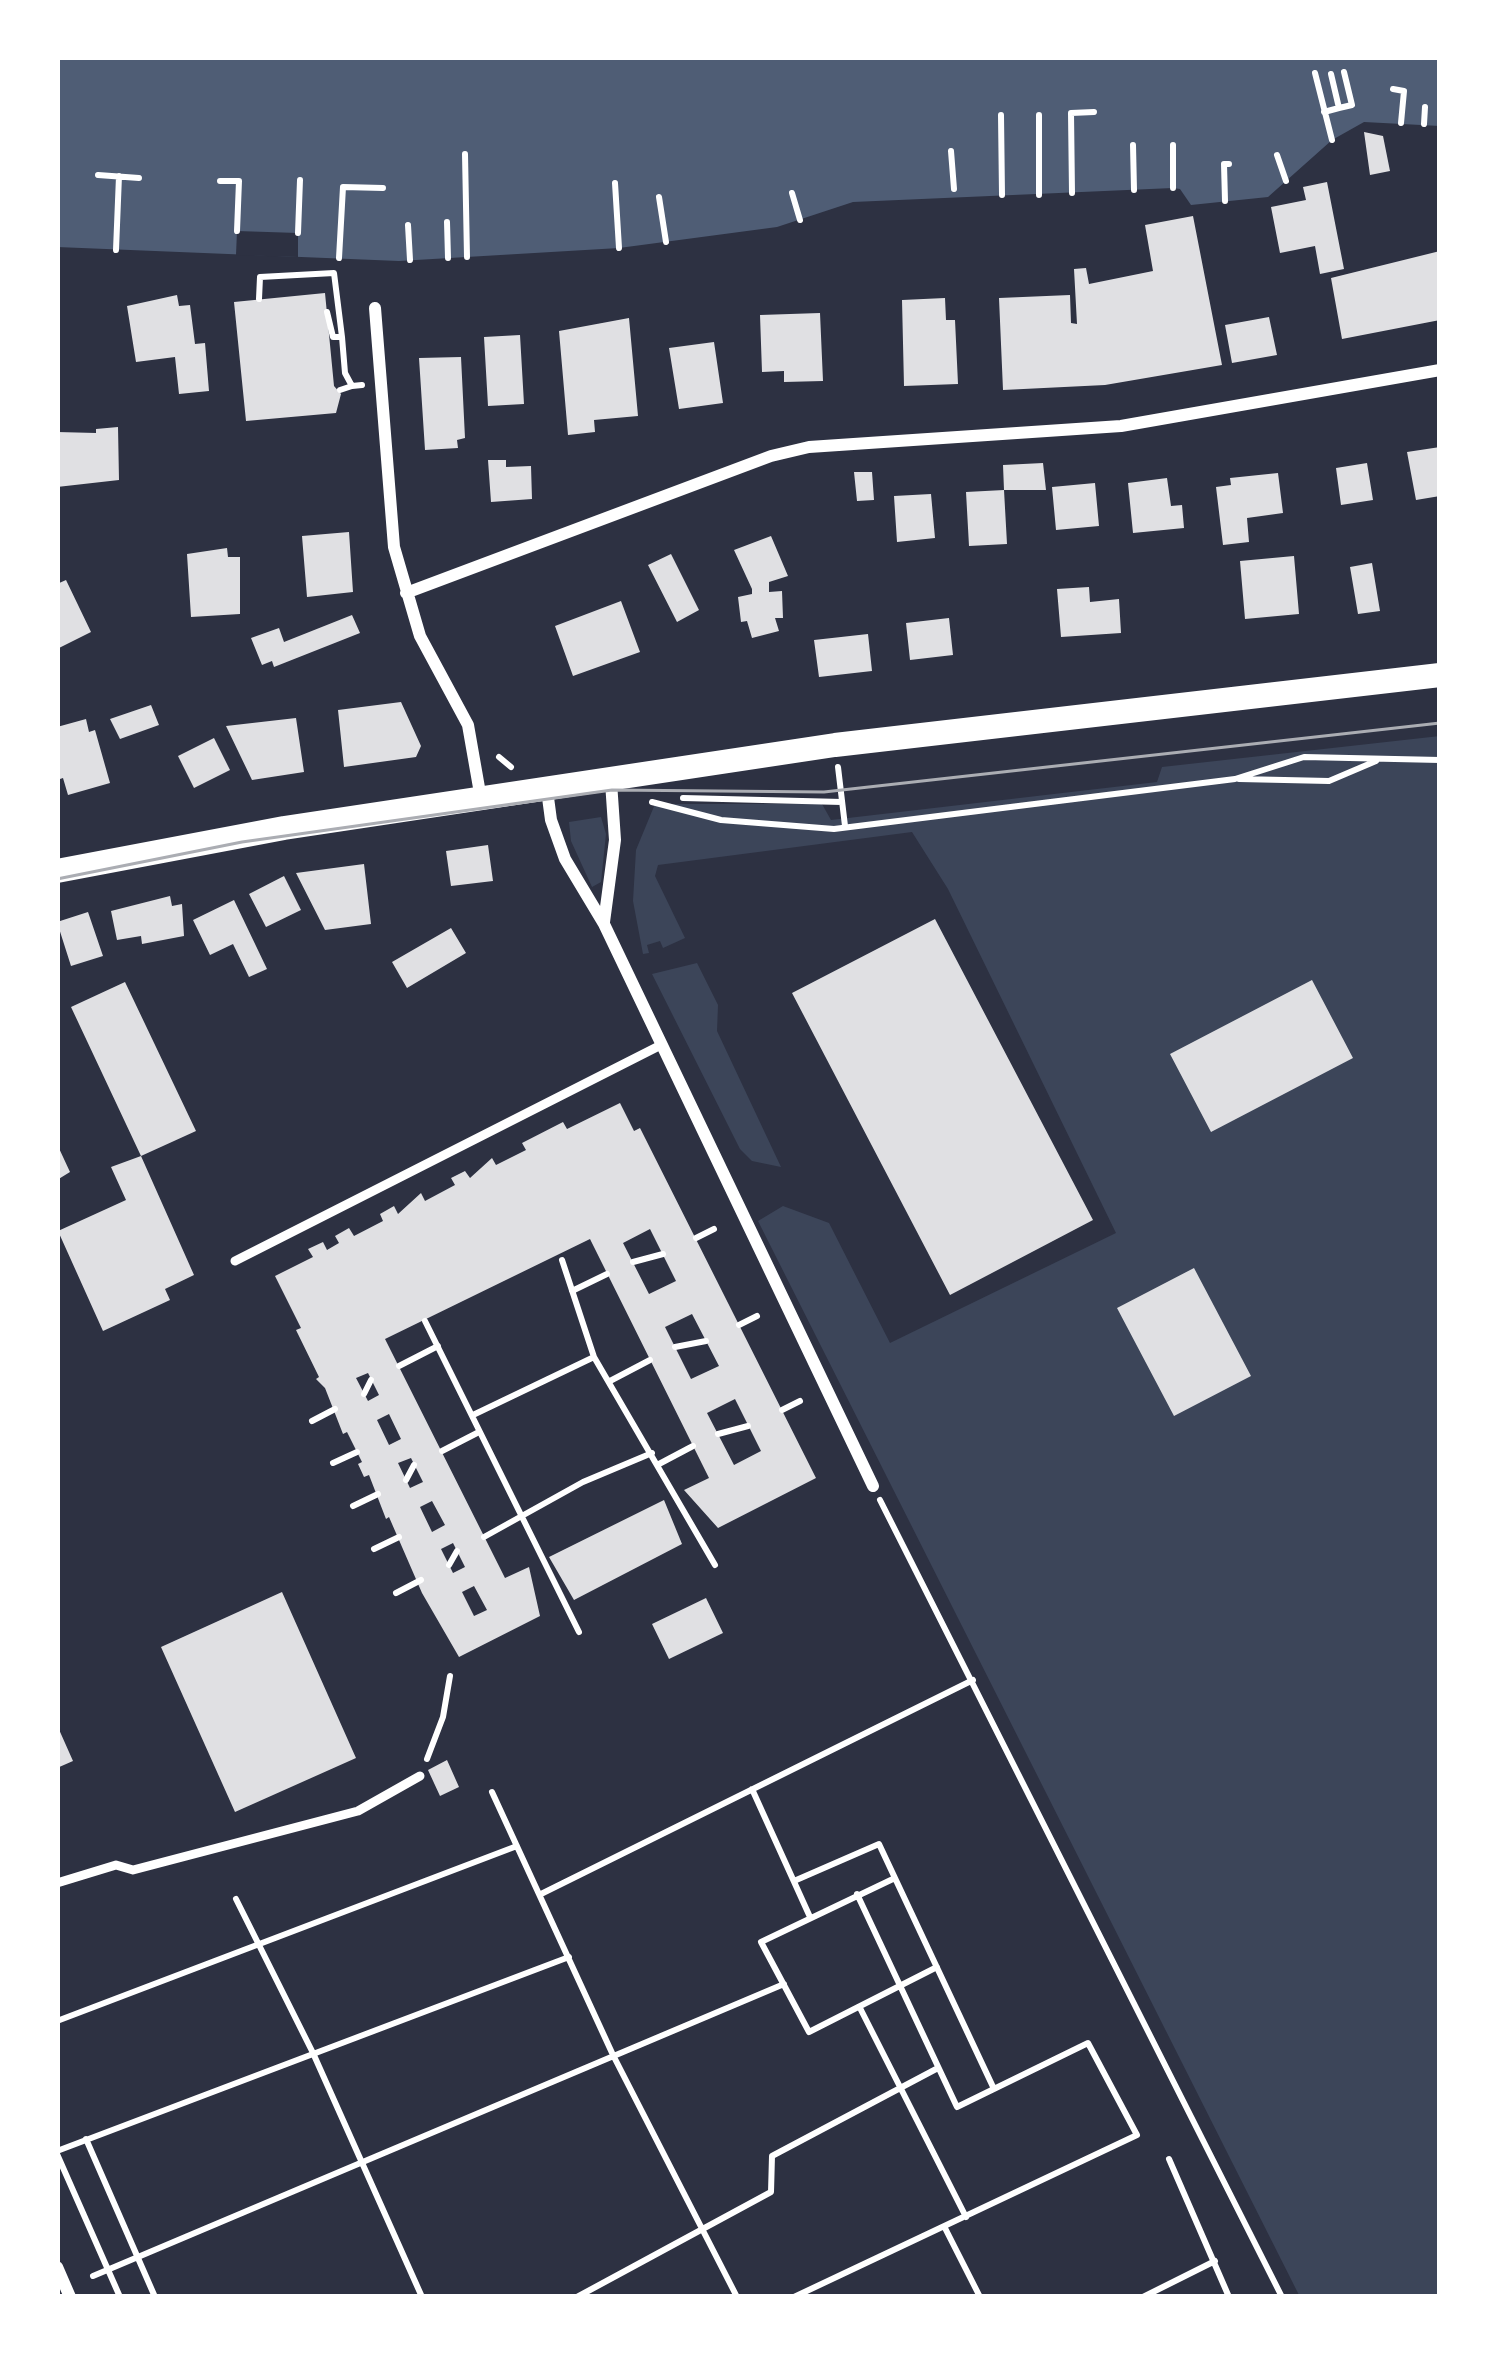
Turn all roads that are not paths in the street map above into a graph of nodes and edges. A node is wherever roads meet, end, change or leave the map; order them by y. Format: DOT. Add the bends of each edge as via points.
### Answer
graph roads {
  1 [pos="375,308"];
  2 [pos="1440,370"];
  3 [pos="406,593"];
  4 [pos="1440,675"];
  5 [pos="610,782"];
  6 [pos="547,790"];
  7 [pos="481,800"];
  8 [pos="57,871"];
  9 [pos="604,924"];
  10 [pos="659,1046"];
  11 [pos="235,1262"];
  12 [pos="873,1486"];
  13 [pos="420,1776"];
  14 [pos="57,1883"];
  15 [pos="57,2267"];
  16 [pos="70,2297"];
  1 -- 3 [label="street" via="391,525"];
  2 -- 3 [label="street" via="1121,426 808,447"];
  3 -- 7 [label="street" via="419,636 468,725"];
  4 -- 5 [label="main road" via="835,745"];
  5 -- 6 [label="main road"];
  5 -- 9 [label="street" via="615,840"];
  6 -- 7 [label="main road"];
  6 -- 9 [label="street" via="560,845"];
  7 -- 8 [label="main road"];
  9 -- 10 [label="street"];
  10 -- 11 [label="lane"];
  10 -- 12 [label="street"];
  13 -- 14 [label="lane" via="358,1811"];
  15 -- 16 [label="street"];
}
